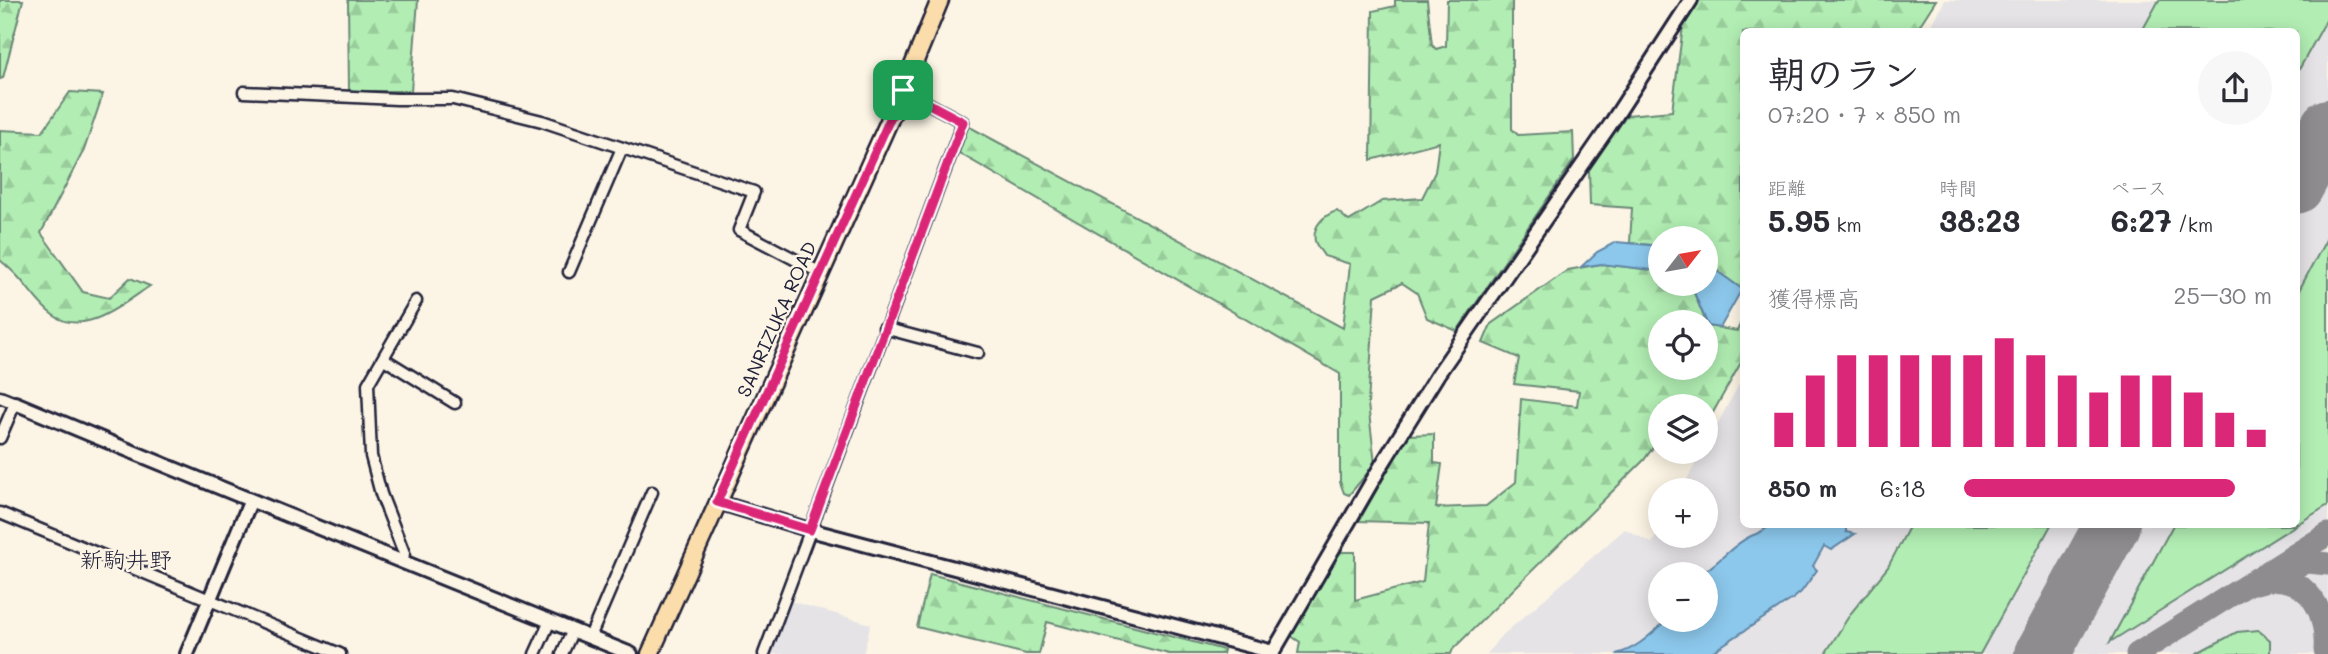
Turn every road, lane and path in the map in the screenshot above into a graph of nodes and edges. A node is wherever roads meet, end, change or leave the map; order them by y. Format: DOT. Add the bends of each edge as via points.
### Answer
graph roads {
  1 [pos="940,0"];
  2 [pos="1691,0"];
  3 [pos="903,90"];
  4 [pos="244,92"];
  5 [pos="622,148"];
  6 [pos="569,272"];
  7 [pos="819,272"];
  8 [pos="416,301"];
  9 [pos="884,328"];
  10 [pos="978,353"];
  11 [pos="384,359"];
  12 [pos="0,397"];
  13 [pos="15,403"];
  14 [pos="455,403"];
  15 [pos="0,438"];
  16 [pos="652,492"];
  17 [pos="250,502"];
  18 [pos="717,502"];
  19 [pos="0,513"];
  20 [pos="810,530"];
  21 [pos="403,561"];
  22 [pos="210,600"];
  23 [pos="550,621"];
  24 [pos="573,631"];
  25 [pos="590,637"];
  26 [pos="1272,653"];
  27 [pos="187,654"];
  28 [pos="340,654"];
  29 [pos="536,654"];
  30 [pos="562,654"];
  31 [pos="631,654"];
  32 [pos="650,654"];
  33 [pos="764,654"];
  1 -- 3 [label="main road, SANRIZUKA ROAD"];
  2 -- 26 [label="street" via="1438,374"];
  3 -- 7 [label="main road, SANRIZUKA ROAD"];
  3 -- 9 [label="street" via="963,122"];
  4 -- 5 [label="street" via="453,99 542,121"];
  5 -- 6 [label="street"];
  5 -- 7 [label="street" via="754,192 739,229"];
  7 -- 18 [label="main road, SANRIZUKA ROAD"];
  8 -- 11 [label="street"];
  9 -- 10 [label="street"];
  9 -- 20 [label="street"];
  11 -- 14 [label="street"];
  11 -- 21 [label="street" via="368,384 371,456"];
  12 -- 13 [label="street"];
  13 -- 15 [label="street"];
  13 -- 17 [label="street"];
  16 -- 25 [label="street"];
  17 -- 21 [label="street"];
  17 -- 22 [label="street"];
  18 -- 20 [label="street"];
  18 -- 32 [label="main road, SANRIZUKA ROAD"];
  19 -- 22 [label="street"];
  20 -- 26 [label="street"];
  20 -- 33 [label="street"];
  21 -- 23 [label="street"];
  22 -- 27 [label="street"];
  22 -- 28 [label="street"];
  23 -- 24 [label="street"];
  23 -- 29 [label="street"];
  24 -- 25 [label="street"];
  24 -- 30 [label="street"];
  25 -- 31 [label="street"];
}
